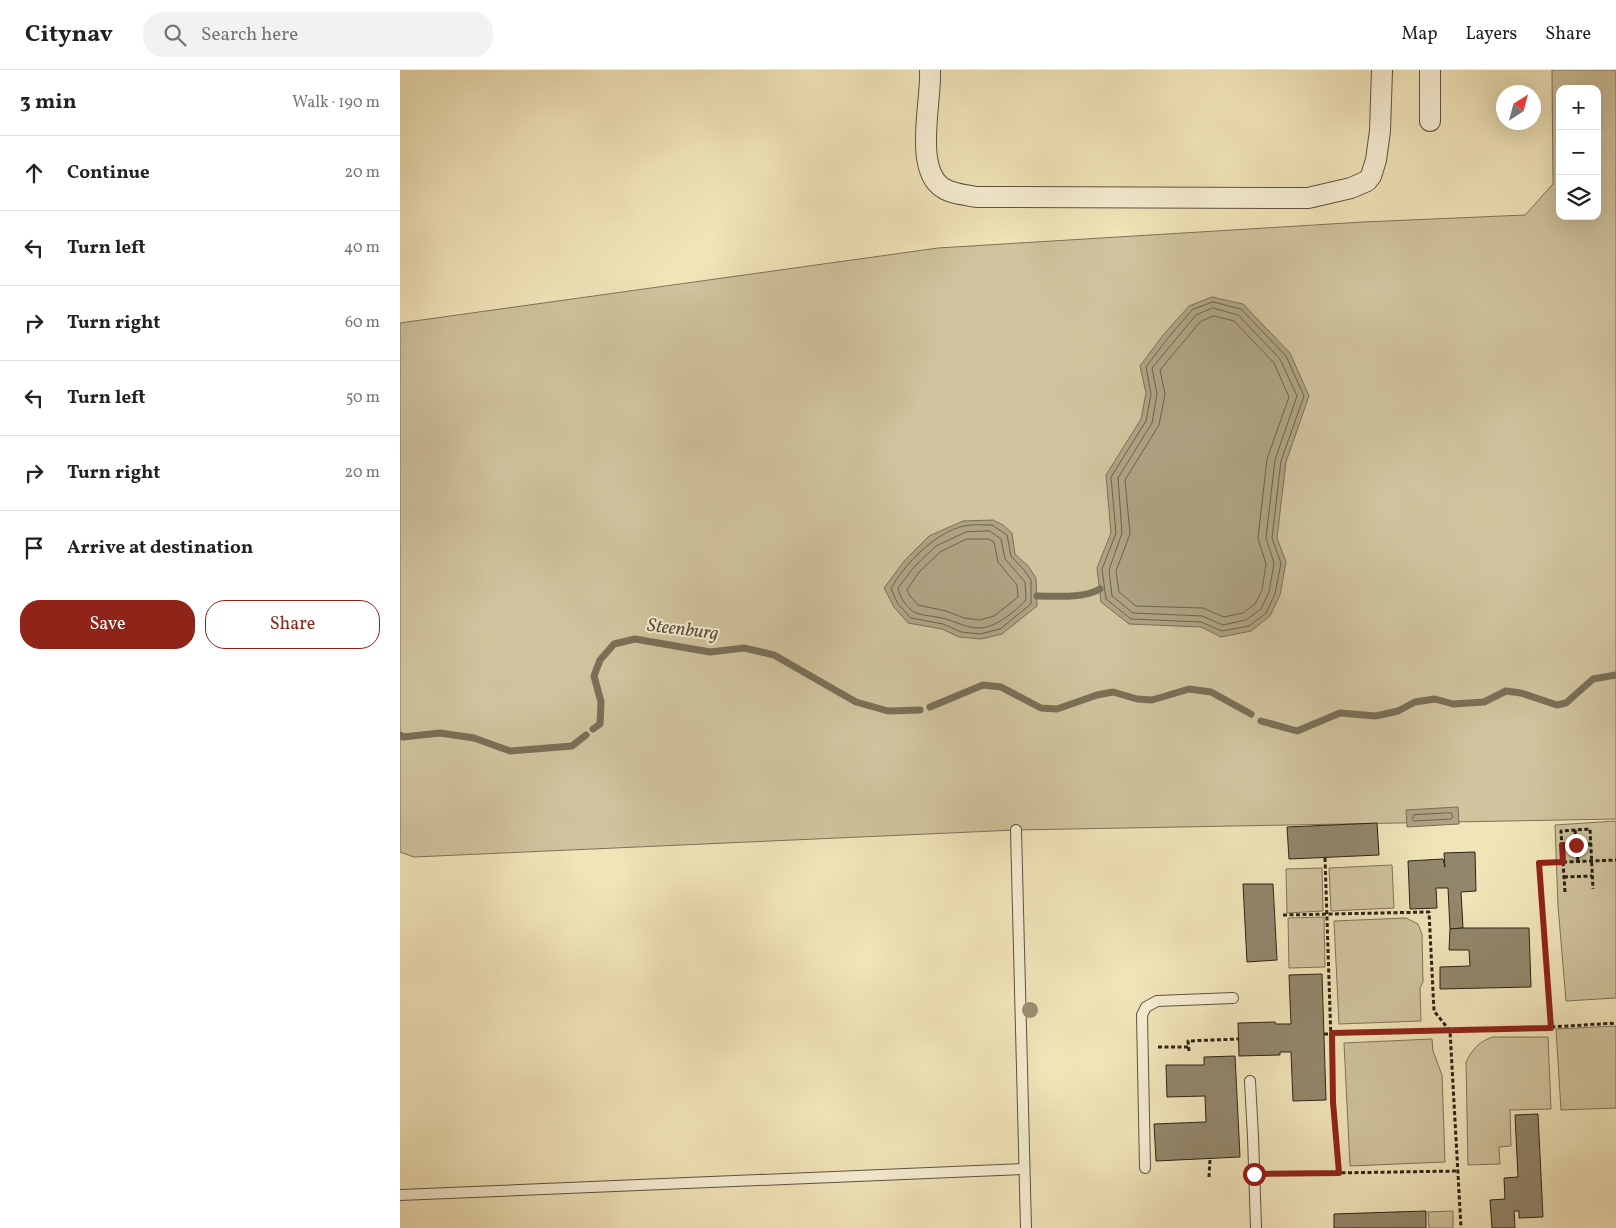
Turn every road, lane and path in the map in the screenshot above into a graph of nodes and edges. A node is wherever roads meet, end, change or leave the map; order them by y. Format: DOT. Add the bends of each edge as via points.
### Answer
graph roads {
  1 [pos="930,70"];
  2 [pos="1382,70"];
  3 [pos="1430,70"];
  4 [pos="1430,120"];
  5 [pos="1016,830"];
  6 [pos="1575,830"];
  7 [pos="1591,844"];
  8 [pos="1562,845"];
  9 [pos="1576,845"];
  10 [pos="1324,858"];
  11 [pos="1616,860"];
  12 [pos="1578,861"];
  13 [pos="1591,861"];
  14 [pos="1563,862"];
  15 [pos="1592,876"];
  16 [pos="1564,877"];
  17 [pos="1593,890"];
  18 [pos="1565,892"];
  19 [pos="1327,914"];
  20 [pos="1283,916"];
  21 [pos="1233,998"];
  22 [pos="1616,1023"];
  23 [pos="1551,1028"];
  24 [pos="1450,1031"];
  25 [pos="1332,1033"];
  26 [pos="1324,1034"];
  27 [pos="1238,1039"];
  28 [pos="1142,1047"];
  29 [pos="1250,1081"];
  30 [pos="1210,1159"];
  31 [pos="1145,1168"];
  32 [pos="1024,1169"];
  33 [pos="1458,1171"];
  34 [pos="1339,1173"];
  35 [pos="1254,1174"];
  36 [pos="1209,1177"];
  37 [pos="400,1195"];
  38 [pos="1026,1228"];
  39 [pos="1256,1228"];
  40 [pos="1461,1228"];
  1 -- 2 [label="street" via="928,167 943,188 977,197 1308,198 1351,188 1371,176 1378,149"];
  3 -- 4 [label="street"];
  5 -- 32 [label="lane"];
  6 -- 7 [label="path" via="1590,829"];
  6 -- 8 [label="path" via="1561,831"];
  6 -- 9 [label="path"];
  7 -- 9 [label="path"];
  7 -- 13 [label="path"];
  8 -- 9 [label="path"];
  8 -- 14 [label="path"];
  9 -- 12 [label="path"];
  10 -- 19 [label="path"];
  11 -- 13 [label="path"];
  12 -- 13 [label="path"];
  12 -- 14 [label="path"];
  13 -- 15 [label="path"];
  14 -- 16 [label="path"];
  14 -- 23 [label="path" via="1539,863"];
  15 -- 16 [label="path"];
  15 -- 17 [label="path"];
  16 -- 18 [label="path"];
  19 -- 20 [label="path"];
  19 -- 24 [label="path" via="1429,912 1434,1012"];
  19 -- 25 [label="path"];
  21 -- 28 [label="lane" via="1149,1004 1142,1016"];
  22 -- 23 [label="path"];
  23 -- 24 [label="path"];
  24 -- 25 [label="path"];
  24 -- 33 [label="path"];
  25 -- 26 [label="path"];
  25 -- 34 [label="path"];
  27 -- 28 [label="path" via="1188,1041 1189,1049"];
  28 -- 31 [label="lane"];
  29 -- 35 [label="lane"];
  30 -- 36 [label="path"];
  32 -- 37 [label="lane"];
  32 -- 38 [label="lane"];
  33 -- 34 [label="path"];
  33 -- 40 [label="path"];
  34 -- 35 [label="path"];
  35 -- 39 [label="lane"];
}
